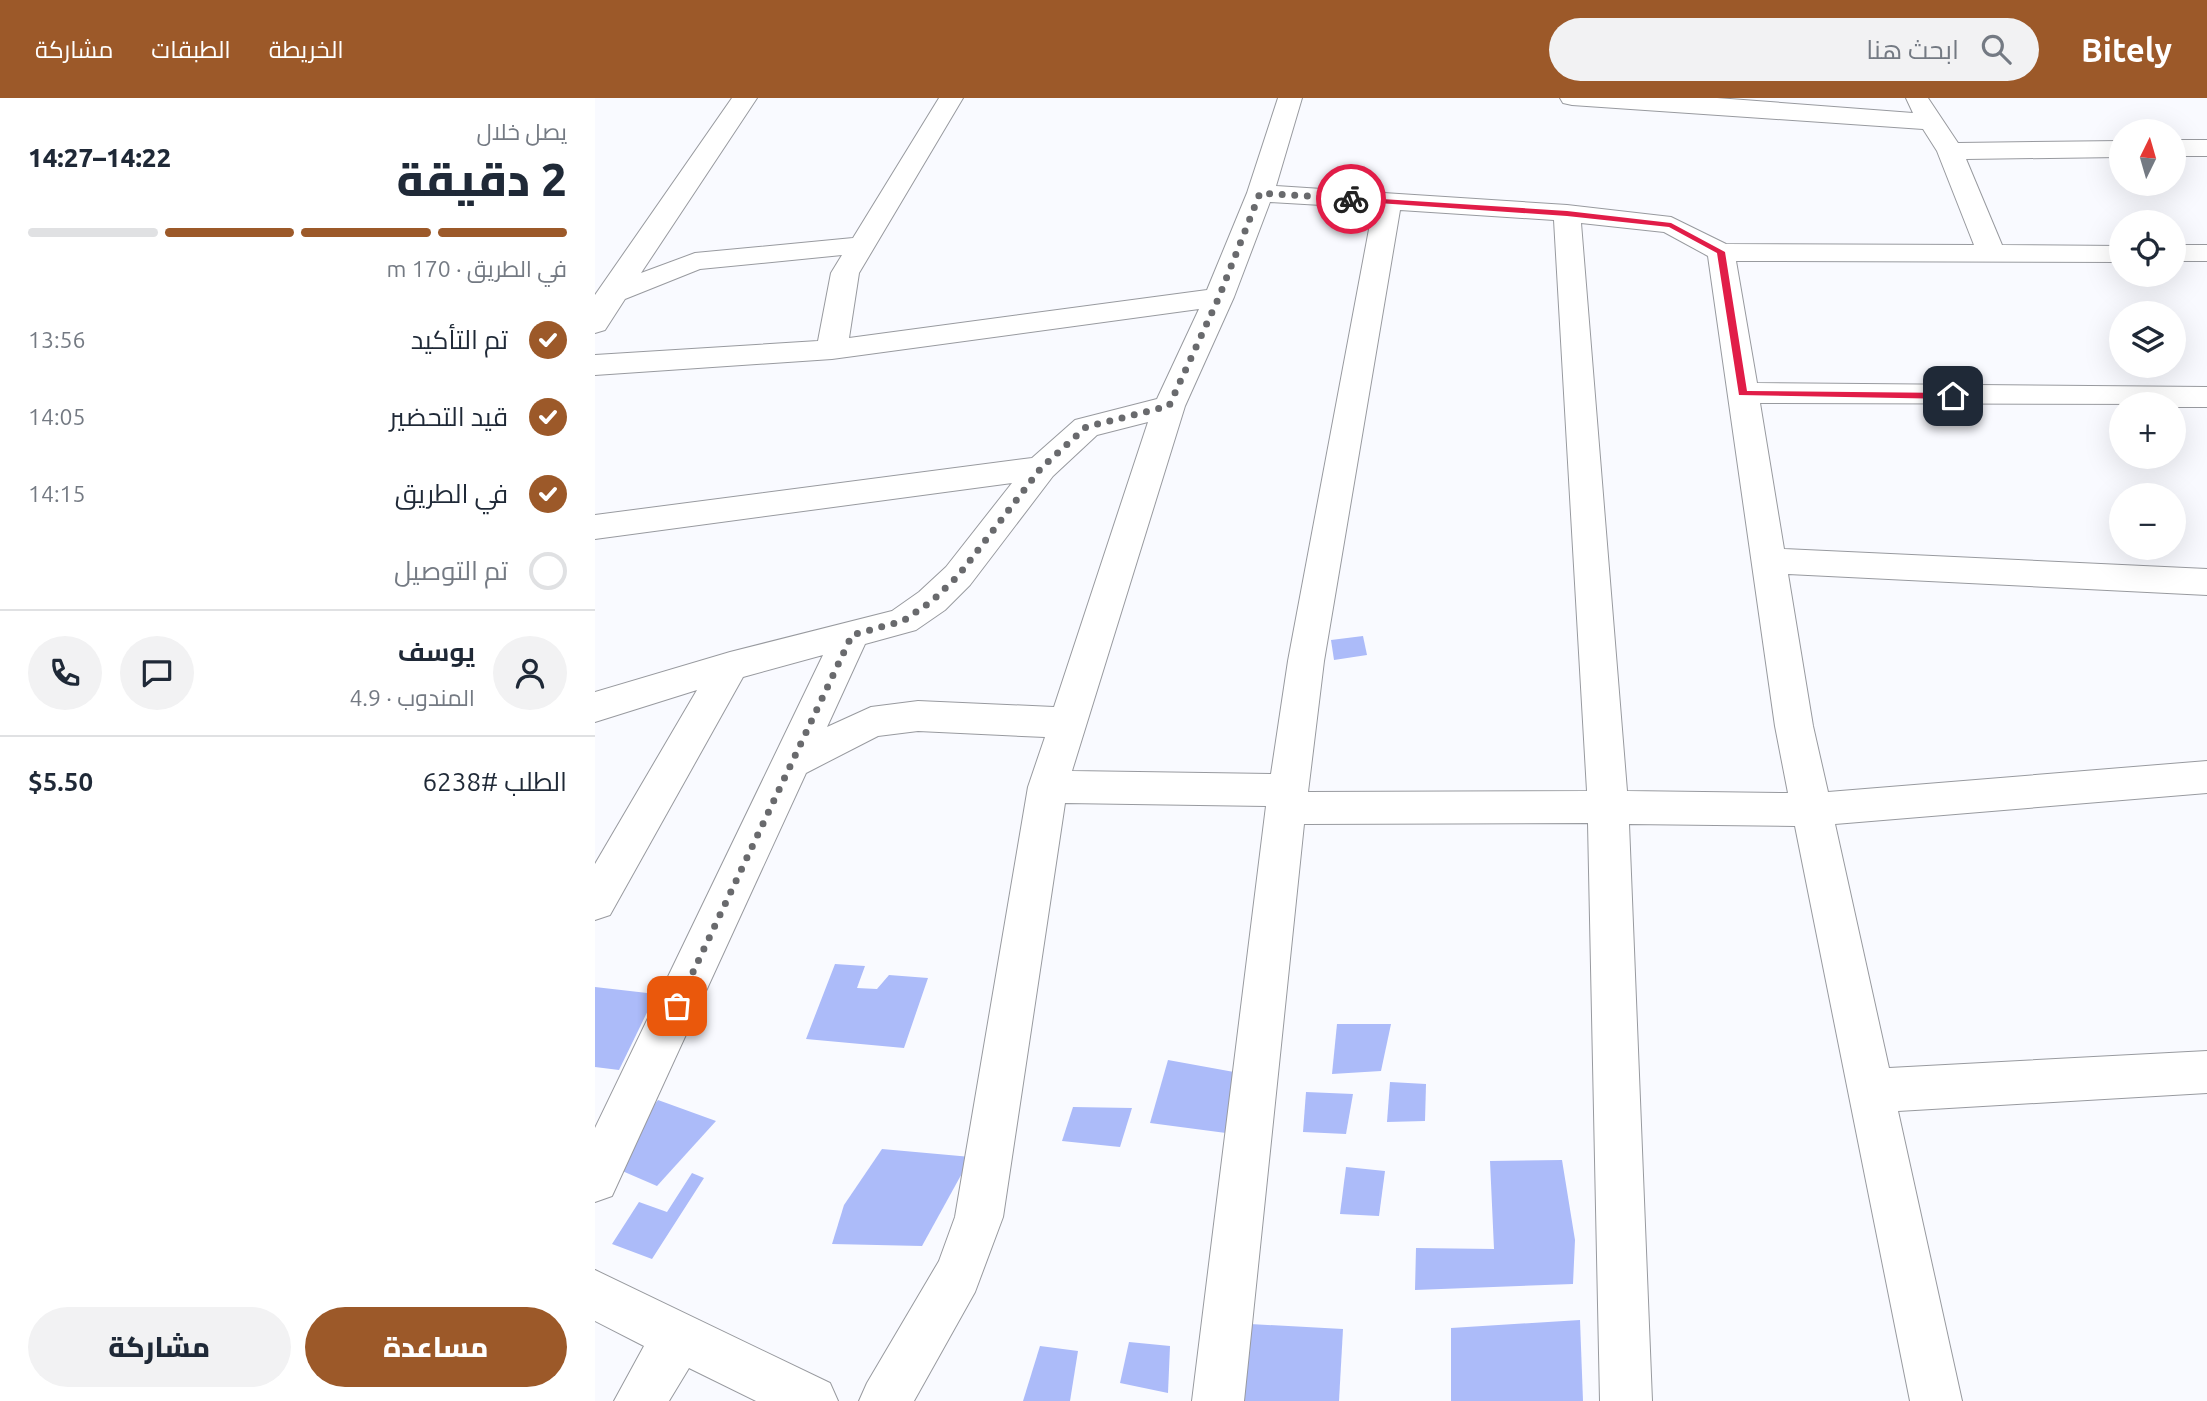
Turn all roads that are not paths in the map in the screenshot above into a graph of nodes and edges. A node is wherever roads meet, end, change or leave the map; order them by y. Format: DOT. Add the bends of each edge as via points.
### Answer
graph roads {
  1 [pos="745,98"];
  2 [pos="951,98"];
  3 [pos="1290,98"];
  4 [pos="1572,98"];
  5 [pos="1737,98"];
  6 [pos="1915,98"];
  7 [pos="1680,103"];
  8 [pos="1931,122"];
  9 [pos="2186,148"];
  10 [pos="2207,148"];
  11 [pos="2109,149"];
  12 [pos="1949,151"];
  13 [pos="1260,193"];
  14 [pos="1388,202"];
  15 [pos="1567,213"];
  16 [pos="862,245"];
  17 [pos="1721,252"];
  18 [pos="2186,253"];
  19 [pos="2207,253"];
  20 [pos="2109,254"];
  21 [pos="1993,255"];
  22 [pos="610,295"];
  23 [pos="1219,297"];
  24 [pos="595,324"];
  25 [pos="832,350"];
  26 [pos="595,365"];
  27 [pos="1742,393"];
  28 [pos="2207,397"];
  29 [pos="1169,406"];
  30 [pos="1041,468"];
  31 [pos="595,527"];
  32 [pos="1768,561"];
  33 [pos="2207,582"];
  34 [pos="852,635"];
  35 [pos="730,666"];
  36 [pos="595,707"];
  37 [pos="1068,723"];
  38 [pos="794,761"];
  39 [pos="2207,777"];
  40 [pos="1048,787"];
  41 [pos="1287,799"];
  42 [pos="1608,807"];
  43 [pos="1810,810"];
  44 [pos="595,902"];
  45 [pos="2207,1072"];
  46 [pos="1870,1091"];
  47 [pos="595,1179"];
  48 [pos="595,1295"];
  49 [pos="678,1337"];
  50 [pos="640,1401"];
  51 [pos="812,1401"];
  52 [pos="885,1401"];
  53 [pos="1218,1401"];
  54 [pos="1626,1401"];
  55 [pos="1936,1401"];
  1 -- 22 [label="street"];
  2 -- 16 [label="street"];
  3 -- 13 [label="street"];
  4 -- 7 [label="street"];
  5 -- 7 [label="street"];
  6 -- 8 [label="street"];
  7 -- 8 [label="street"];
  8 -- 12 [label="street"];
  9 -- 10 [label="street"];
  11 -- 12 [label="street"];
  12 -- 21 [label="street"];
  13 -- 14 [label="street"];
  13 -- 23 [label="street"];
  14 -- 15 [label="street"];
  14 -- 41 [label="street" via="1308,647"];
  15 -- 17 [label="street" via="1671,225"];
  15 -- 42 [label="street"];
  16 -- 22 [label="street" via="695,261"];
  16 -- 25 [label="street" via="845,273"];
  17 -- 21 [label="street"];
  17 -- 27 [label="street"];
  18 -- 19 [label="street"];
  20 -- 21 [label="street"];
  22 -- 24 [label="street"];
  23 -- 25 [label="street"];
  23 -- 29 [label="street"];
  25 -- 26 [label="street"];
  27 -- 28 [label="street"];
  27 -- 32 [label="street"];
  29 -- 30 [label="street" via="1086,427"];
  29 -- 37 [label="street"];
  30 -- 31 [label="street"];
  30 -- 34 [label="street" via="958,576 932,601 903,621"];
  32 -- 33 [label="street"];
  32 -- 43 [label="street"];
  34 -- 35 [label="street"];
  34 -- 38 [label="street"];
  35 -- 36 [label="street"];
  35 -- 44 [label="street"];
  37 -- 38 [label="street" via="918,716 871,722"];
  37 -- 40 [label="street"];
  38 -- 47 [label="street"];
  39 -- 43 [label="street"];
  40 -- 41 [label="street"];
  40 -- 52 [label="street" via="979,1217 958,1275"];
  41 -- 42 [label="street"];
  41 -- 53 [label="street"];
  42 -- 43 [label="street"];
  42 -- 54 [label="street"];
  43 -- 46 [label="street"];
  45 -- 46 [label="street"];
  46 -- 55 [label="street"];
  48 -- 49 [label="street"];
  49 -- 50 [label="street"];
  49 -- 51 [label="street"];
}
